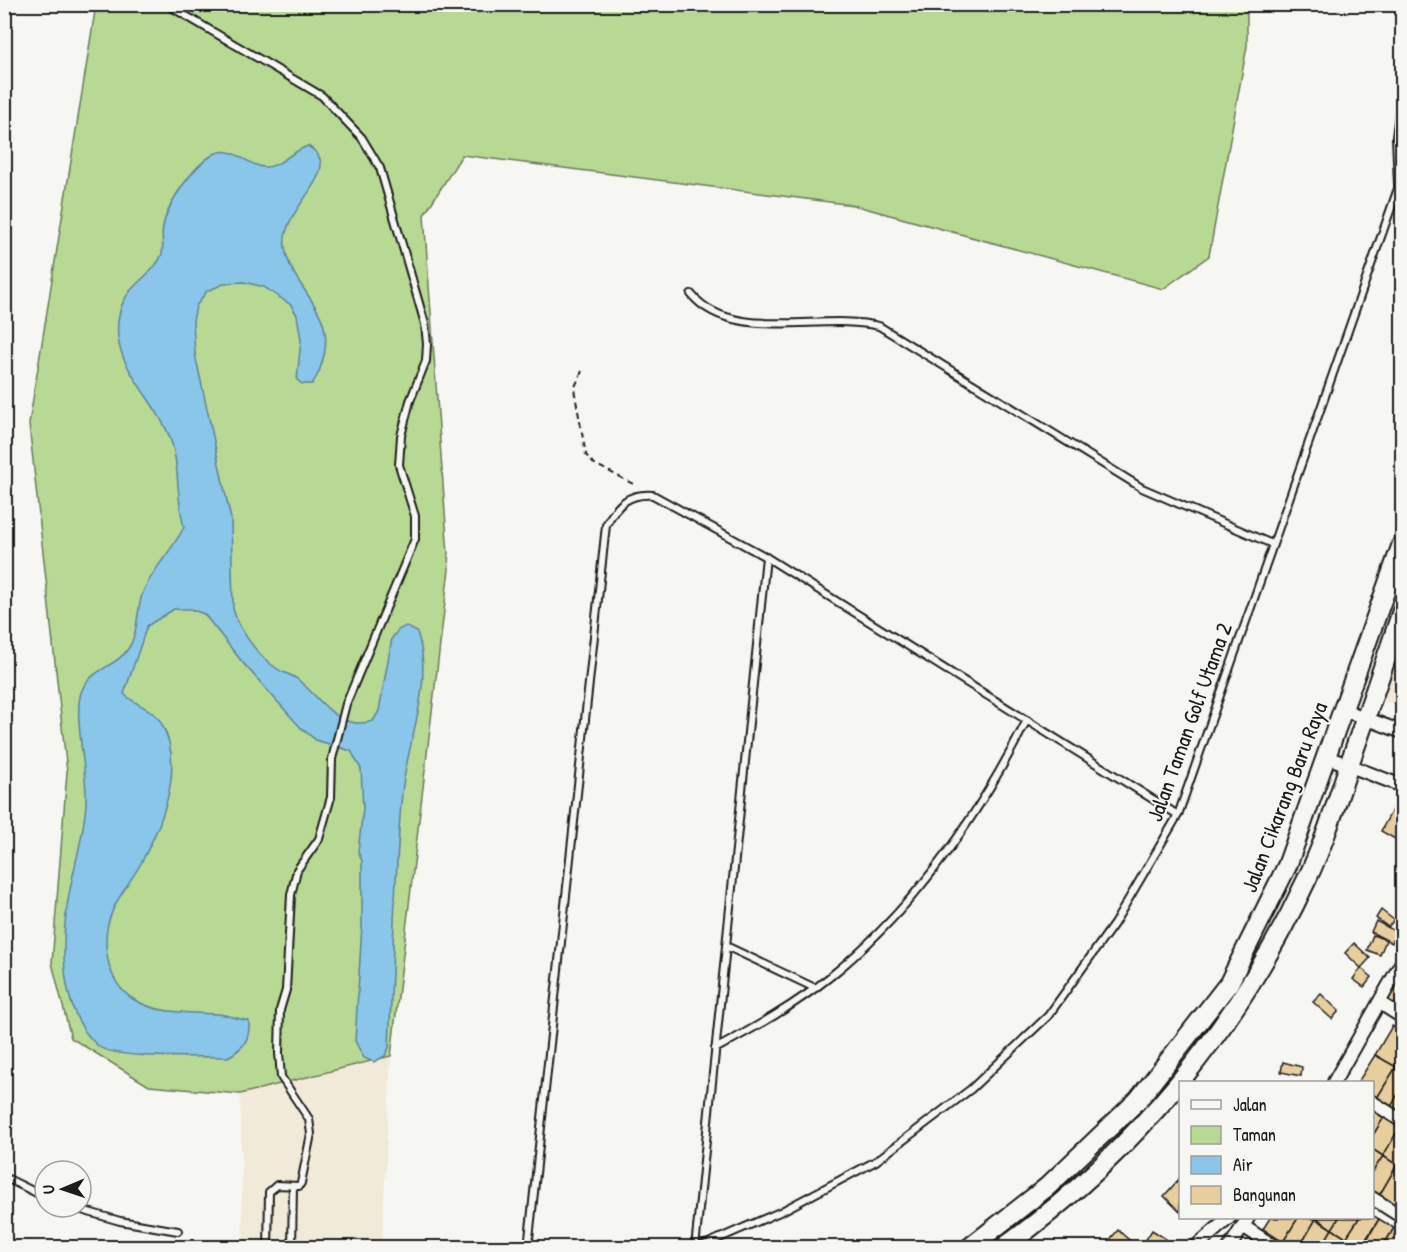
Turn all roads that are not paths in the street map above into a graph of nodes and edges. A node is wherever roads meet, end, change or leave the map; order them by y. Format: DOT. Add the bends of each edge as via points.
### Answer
graph roads {
  1 [pos="166,4"];
  2 [pos="1402,90"];
  3 [pos="1402,177"];
  4 [pos="1398,188"];
  5 [pos="691,294"];
  6 [pos="1272,544"];
  7 [pos="1402,544"];
  8 [pos="766,557"];
  9 [pos="1402,611"];
  10 [pos="1344,710"];
  11 [pos="1365,718"];
  12 [pos="1027,720"];
  13 [pos="1402,732"];
  14 [pos="1327,757"];
  15 [pos="1349,766"];
  16 [pos="1402,786"];
  17 [pos="1315,792"];
  18 [pos="1336,805"];
  19 [pos="1178,815"];
  20 [pos="726,946"];
  21 [pos="1402,962"];
  22 [pos="815,988"];
  23 [pos="1380,1003"];
  24 [pos="1402,1017"];
  25 [pos="716,1049"];
  26 [pos="1180,1081"];
  27 [pos="1337,1081"];
  28 [pos="1179,1082"];
  29 [pos="1374,1103"];
  30 [pos="1402,1121"];
  31 [pos="4,1177"];
  32 [pos="293,1186"];
  33 [pos="33,1191"];
  34 [pos="1374,1199"];
  35 [pos="93,1213"];
  36 [pos="1402,1217"];
  37 [pos="1228,1219"];
  38 [pos="1245,1222"];
  39 [pos="178,1231"];
  40 [pos="268,1248"];
  41 [pos="292,1248"];
  42 [pos="528,1248"];
  43 [pos="696,1248"];
  44 [pos="969,1248"];
  45 [pos="1003,1248"];
  46 [pos="1194,1248"];
  47 [pos="1229,1248"];
  48 [pos="1276,1248"];
  1 -- 32 [label="lane" via="322,96 362,138 383,176 428,344 401,436 399,465 416,516 415,539 346,704 332,759 331,797 319,839 297,870 291,895 279,1053 281,1077 309,1119 310,1127 301,1184"];
  2 -- 4 [label="lane, Jalan Taman Golf Utama 2" via="1396,137"];
  3 -- 4 [label="lane, Jalan Taman Golf Utama 2"];
  4 -- 6 [label="lane, Jalan Taman Golf Utama 2"];
  5 -- 6 [label="lane" via="708,311 745,321 857,322 879,326 1142,488"];
  6 -- 19 [label="lane, Jalan Taman Golf Utama 2"];
  7 -- 10 [label="main road, Jalan Cikarang Baru Raya"];
  8 -- 12 [label="lane"];
  8 -- 20 [label="lane"];
  8 -- 42 [label="lane" via="653,495 626,498 606,525"];
  9 -- 11 [label="main road"];
  10 -- 11 [label="street"];
  10 -- 14 [label="main road, Jalan Cikarang Baru Raya"];
  11 -- 13 [label="street"];
  11 -- 15 [label="main road"];
  12 -- 19 [label="lane"];
  12 -- 22 [label="lane" via="997,780 953,848 901,910"];
  14 -- 15 [label="street"];
  14 -- 17 [label="main road, Jalan Cikarang Baru Raya"];
  15 -- 16 [label="street"];
  15 -- 18 [label="main road"];
  17 -- 18 [label="main road" via="1328,795"];
  17 -- 44 [label="main road, Jalan Cikarang Baru Raya" via="1287,866 1229,983 1138,1100 1047,1187"];
  18 -- 26 [label="main road" via="1307,880 1246,995"];
  19 -- 43 [label="lane, Jalan Taman Golf Utama 2" via="1114,924 1048,1016 971,1089 876,1161 782,1211"];
  20 -- 22 [label="lane"];
  20 -- 25 [label="lane"];
  21 -- 23 [label="street"];
  22 -- 25 [label="lane"];
  23 -- 24 [label="street"];
  23 -- 27 [label="street"];
  25 -- 43 [label="lane"];
  28 -- 45 [label="main road" via="1111,1159 1052,1212"];
  29 -- 30 [label="street"];
  31 -- 33 [label="lane"];
  32 -- 40 [label="lane" via="277,1185 269,1192"];
  32 -- 41 [label="lane"];
  34 -- 36 [label="street"];
  35 -- 39 [label="lane"];
  37 -- 46 [label="street"];
  38 -- 47 [label="street"];
  38 -- 48 [label="street"];
}
